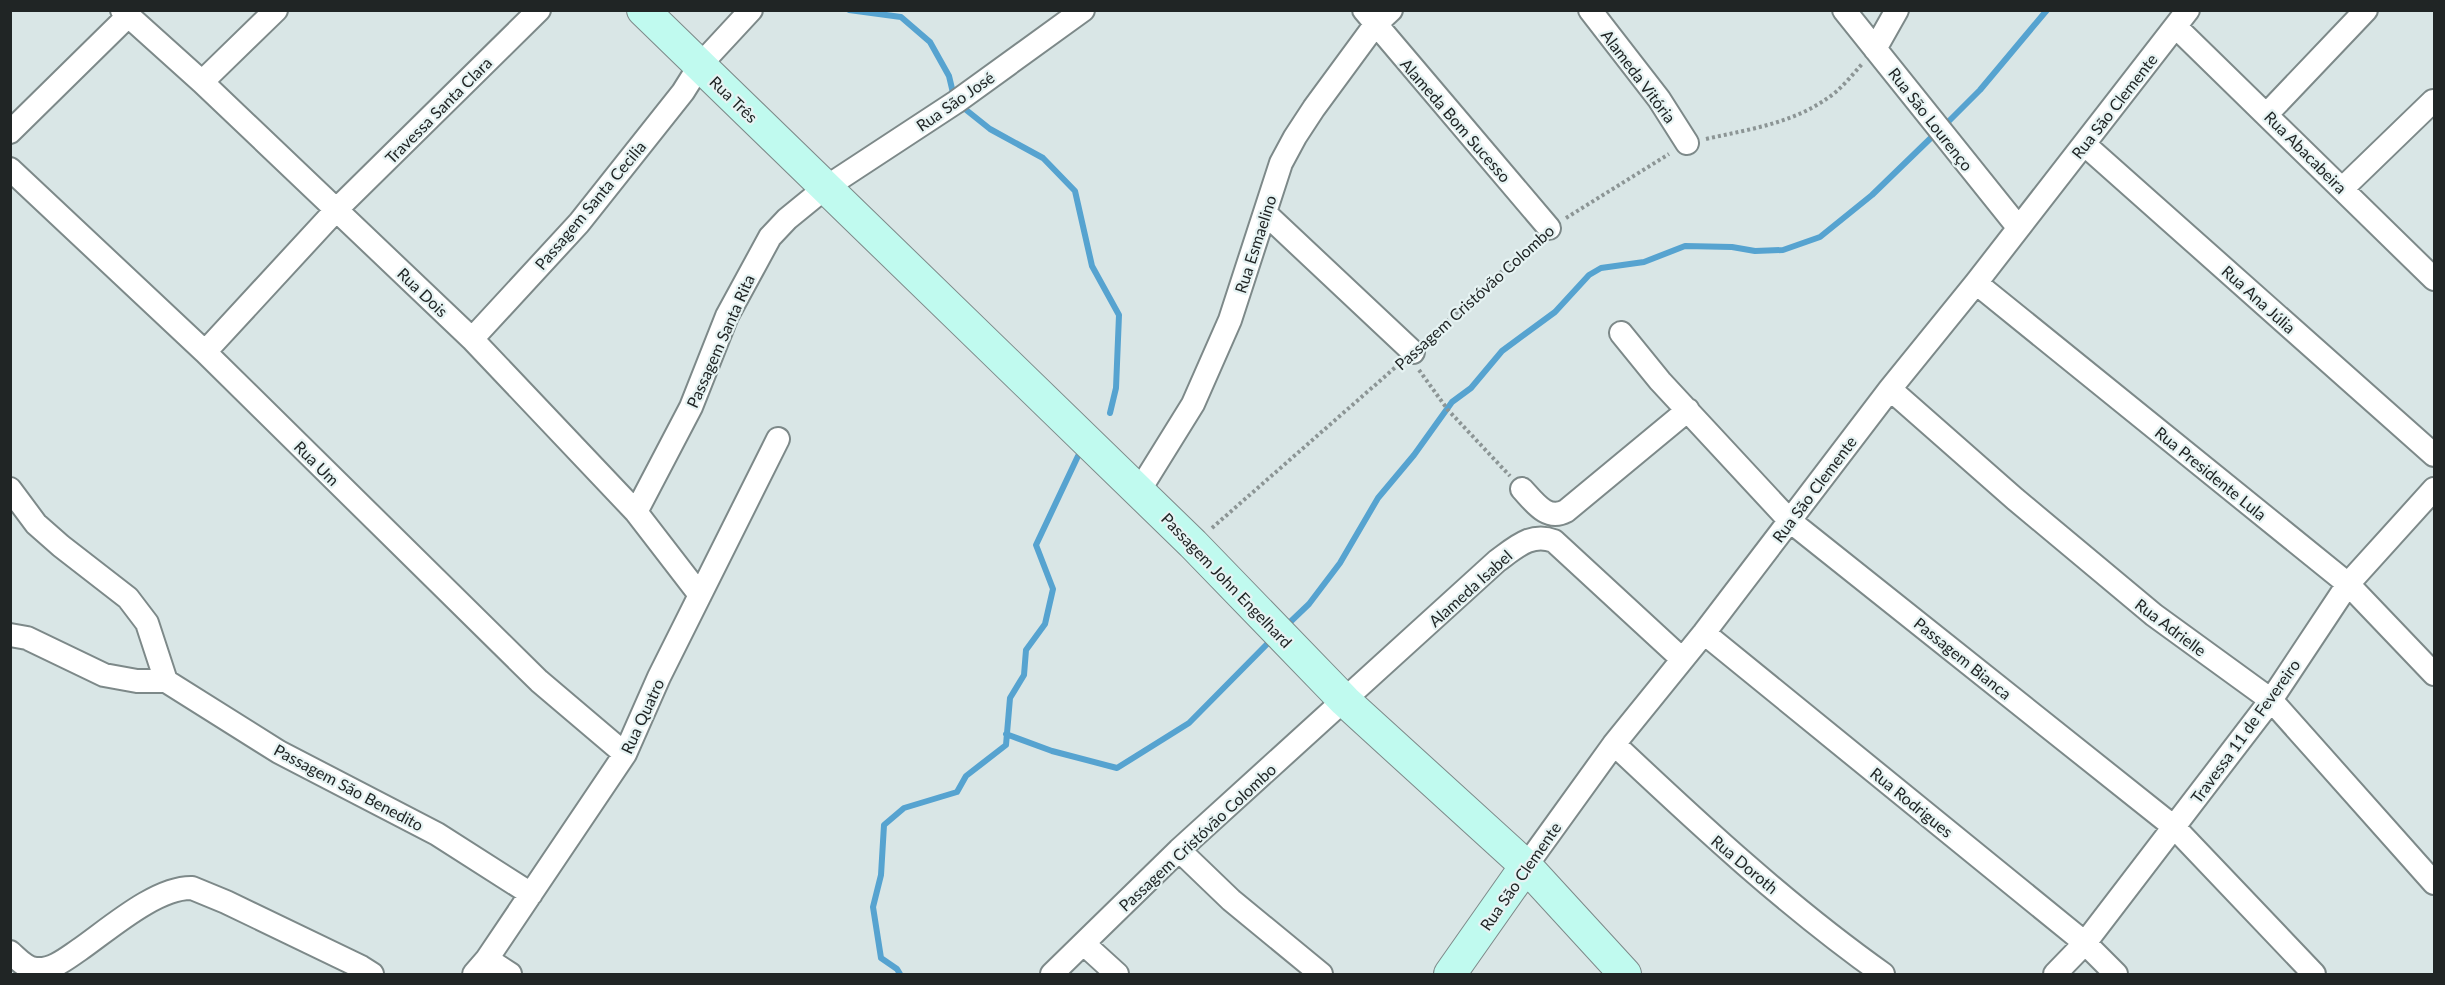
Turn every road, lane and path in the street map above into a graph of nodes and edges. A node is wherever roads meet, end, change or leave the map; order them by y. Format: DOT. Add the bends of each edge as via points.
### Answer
graph roads {
  1 [pos="276,10"];
  2 [pos="539,10"];
  3 [pos="643,10"];
  4 [pos="752,10"];
  5 [pos="1083,10"];
  6 [pos="1590,10"];
  7 [pos="1844,10"];
  8 [pos="1897,10"];
  9 [pos="2366,10"];
  10 [pos="125,13"];
  11 [pos="1377,16"];
  12 [pos="2182,19"];
  13 [pos="1875,49"];
  14 [pos="700,65"];
  15 [pos="202,82"];
  16 [pos="2433,101"];
  17 [pos="2267,114"];
  18 [pos="10,132"];
  19 [pos="1687,143"];
  20 [pos="2084,144"];
  21 [pos="10,170"];
  22 [pos="825,188"];
  23 [pos="2342,189"];
  24 [pos="337,209"];
  25 [pos="1265,213"];
  26 [pos="2018,227"];
  27 [pos="1549,228"];
  28 [pos="2434,279"];
  29 [pos="1976,283"];
  30 [pos="1621,333"];
  31 [pos="472,339"];
  32 [pos="205,352"];
  33 [pos="1411,354"];
  34 [pos="1890,388"];
  35 [pos="1688,410"];
  36 [pos="778,439"];
  37 [pos="2434,455"];
  38 [pos="10,489"];
  39 [pos="1522,489"];
  40 [pos="2434,489"];
  41 [pos="1139,491"];
  42 [pos="636,512"];
  43 [pos="1790,521"];
  44 [pos="1193,544"];
  45 [pos="2348,584"];
  46 [pos="700,595"];
  47 [pos="1704,633"];
  48 [pos="10,635"];
  49 [pos="1682,659"];
  50 [pos="2434,674"];
  51 [pos="166,681"];
  52 [pos="2271,700"];
  53 [pos="1345,701"];
  54 [pos="1614,744"];
  55 [pos="625,754"];
  56 [pos="2174,827"];
  57 [pos="1179,850"];
  58 [pos="1526,866"];
  59 [pos="2434,883"];
  60 [pos="531,894"];
  61 [pos="2085,943"];
  62 [pos="1084,944"];
  63 [pos="10,952"];
  64 [pos="480,967"];
  65 [pos="33,972"];
  66 [pos="372,975"];
  67 [pos="510,975"];
  68 [pos="1052,975"];
  69 [pos="1118,975"];
  70 [pos="1321,975"];
  71 [pos="1450,975"];
  72 [pos="1625,975"];
  73 [pos="1883,975"];
  74 [pos="2055,975"];
  75 [pos="2116,975"];
  76 [pos="2314,975"];
  1 -- 15 [label="street"];
  2 -- 24 [label="street, Travessa Santa Clara"];
  3 -- 14 [label="main road, Rua Três"];
  4 -- 14 [label="street, Passagem Santa Cecilia"];
  5 -- 22 [label="street, Rua São José" via="956,102"];
  6 -- 19 [label="street, Alameda Vitória" via="1659,99"];
  7 -- 13 [label="street, Rua São Lourenço"];
  8 -- 13 [label="street"];
  9 -- 17 [label="street"];
  10 -- 15 [label="street, Rua Dois"];
  10 -- 18 [label="street"];
  11 -- 25 [label="street, Rua Esmaelino" via="1295,137 1281,163"];
  11 -- 27 [label="street, Alameda Bom Sucesso"];
  12 -- 17 [label="street, Rua Abacabeira"];
  12 -- 20 [label="street, Rua São Clemente"];
  13 -- 19 [label="path, Passagem Cristóvão Colombo" via="1839,90 1815,107 1784,122"];
  13 -- 26 [label="street, Rua São Lourenço"];
  14 -- 22 [label="main road, Rua Três"];
  14 -- 31 [label="street, Passagem Santa Cecilia" via="683,93 579,223"];
  15 -- 24 [label="street, Rua Dois"];
  16 -- 23 [label="street"];
  17 -- 23 [label="street, Rua Abacabeira"];
  19 -- 27 [label="path, Passagem Cristóvão Colombo"];
  20 -- 26 [label="street, Rua São Clemente"];
  20 -- 37 [label="street, Rua Ana Júlia"];
  21 -- 32 [label="street, Rua Um"];
  22 -- 41 [label="main road, Passagem John Engelhard"];
  22 -- 42 [label="street, Passagem Santa Rita" via="770,237 727,316 691,407"];
  23 -- 28 [label="street, Rua Abacabeira"];
  24 -- 31 [label="street, Rua Dois"];
  24 -- 32 [label="street, Travessa Santa Clara"];
  25 -- 33 [label="street"];
  25 -- 41 [label="street, Rua Esmaelino" via="1230,320 1193,404"];
  26 -- 29 [label="street, Rua São Clemente"];
  27 -- 33 [label="path, Passagem Cristóvão Colombo"];
  29 -- 34 [label="street, Rua São Clemente"];
  29 -- 45 [label="street, Rua Presidente Lula"];
  30 -- 35 [label="street, Passagem Bianca"];
  31 -- 42 [label="street, Rua Dois"];
  32 -- 55 [label="street, Rua Um" via="539,681"];
  33 -- 39 [label="path" via="1448,410"];
  33 -- 44 [label="path, Passagem Cristóvão Colombo"];
  34 -- 43 [label="street, Rua São Clemente"];
  34 -- 52 [label="street, Rua Adrielle" via="2154,615"];
  35 -- 39 [label="street" via="1566,512 1546,512"];
  35 -- 43 [label="street, Passagem Bianca"];
  36 -- 46 [label="street, Rua Quatro"];
  38 -- 51 [label="street" via="52,539 128,598 147,623"];
  40 -- 45 [label="street, Travessa 11 de Fevereiro"];
  41 -- 44 [label="main road, Passagem John Engelhard"];
  42 -- 46 [label="street, Rua Dois"];
  43 -- 47 [label="street, Rua São Clemente"];
  43 -- 56 [label="street, Passagem Bianca"];
  44 -- 53 [label="main road, Passagem John Engelhard"];
  45 -- 50 [label="street, Rua Presidente Lula"];
  45 -- 52 [label="street, Travessa 11 de Fevereiro"];
  46 -- 55 [label="street, Rua Quatro"];
  47 -- 49 [label="street, Rua São Clemente"];
  47 -- 61 [label="street, Rua Rodrigues"];
  48 -- 51 [label="street" via="27,638 104,675"];
  49 -- 53 [label="street, Alameda Isabel" via="1573,557 1543,537 1524,541 1497,561"];
  49 -- 54 [label="street, Rua São Clemente"];
  51 -- 60 [label="street, Passagem São Benedito" via="279,752 437,834"];
  52 -- 56 [label="street, Travessa 11 de Fevereiro"];
  52 -- 59 [label="street, Rua Adrielle"];
  53 -- 57 [label="street, Passagem Cristóvão Colombo"];
  53 -- 58 [label="main road, Passagem John Engelhard"];
  54 -- 58 [label="street, Rua São Clemente"];
  54 -- 73 [label="street, Rua Doroth" via="1724,847"];
  55 -- 60 [label="street, Rua Quatro"];
  56 -- 61 [label="street, Travessa 11 de Fevereiro"];
  56 -- 76 [label="street, Passagem Bianca"];
  57 -- 62 [label="street, Passagem Cristóvão Colombo"];
  57 -- 70 [label="street" via="1231,900"];
  58 -- 71 [label="main road, Rua São Clemente"];
  58 -- 72 [label="main road, Passagem John Engelhard"];
  60 -- 64 [label="street, Rua Quatro"];
  61 -- 74 [label="street, Travessa 11 de Fevereiro"];
  61 -- 75 [label="street, Rua Rodrigues"];
  62 -- 68 [label="street, Passagem Cristóvão Colombo"];
  62 -- 69 [label="street"];
  63 -- 65 [label="street"];
  64 -- 67 [label="street"];
  65 -- 66 [label="street" via="57,965 147,904 182,888 192,888"];
}
